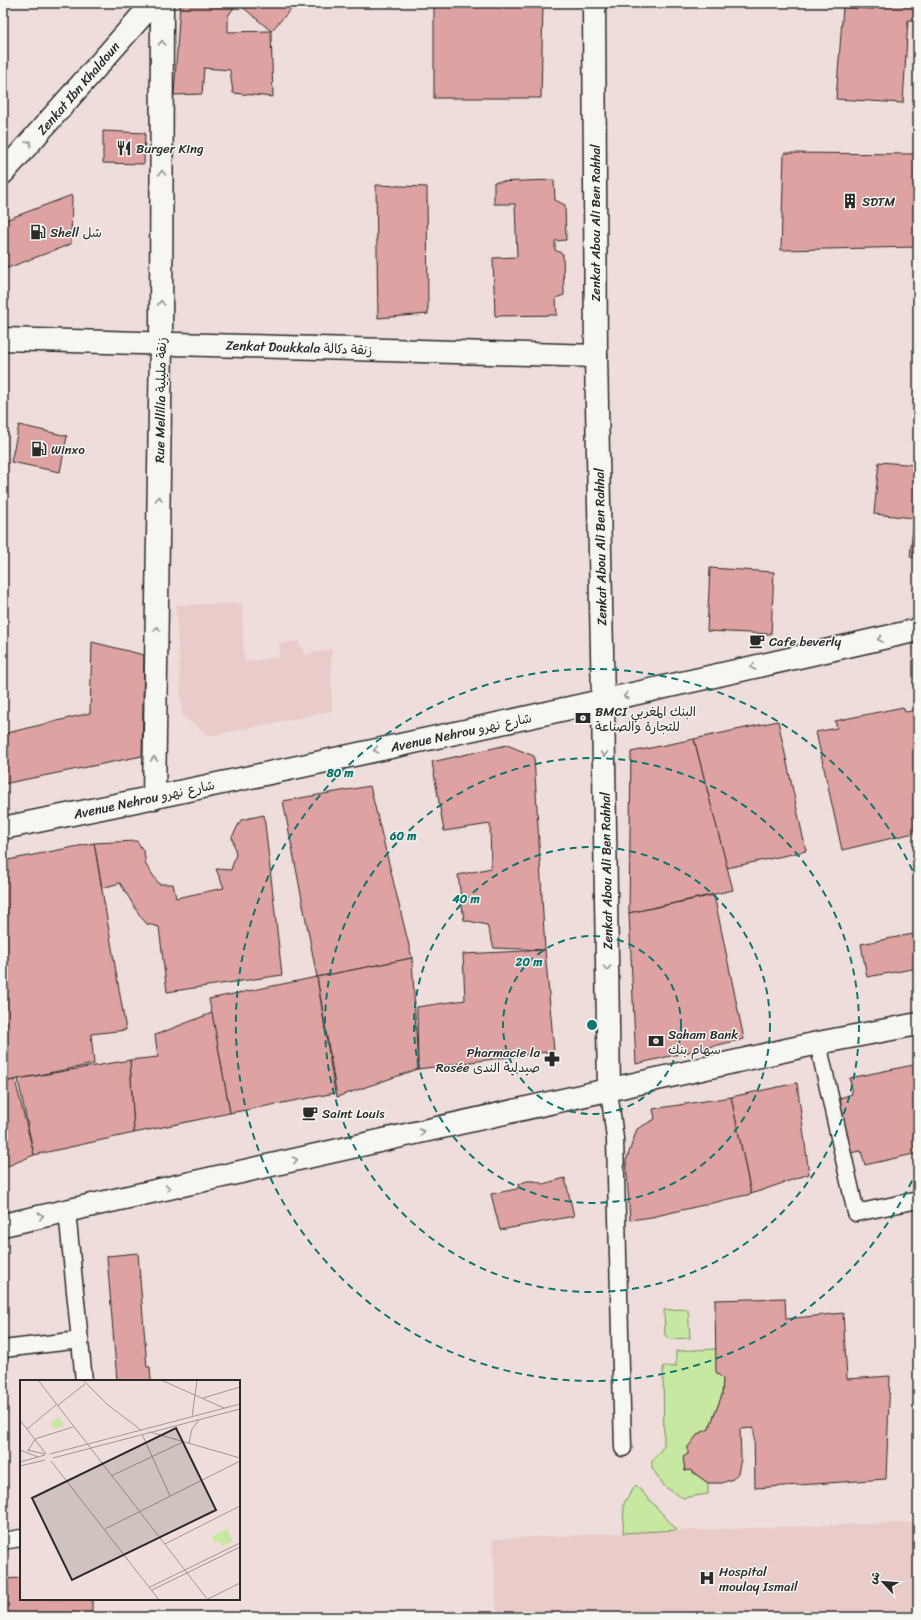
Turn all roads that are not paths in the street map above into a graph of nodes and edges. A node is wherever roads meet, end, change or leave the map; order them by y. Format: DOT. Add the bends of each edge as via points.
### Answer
graph roads {
  1 [pos="153,3"];
  2 [pos="162,3"];
  3 [pos="594,3"];
  4 [pos="3,172"];
  5 [pos="3,339"];
  6 [pos="161,342"];
  7 [pos="596,356"];
  8 [pos="918,630"];
  9 [pos="603,701"];
  10 [pos="154,798"];
  11 [pos="3,828"];
  12 [pos="918,1024"];
  13 [pos="818,1043"];
  14 [pos="609,1090"];
  15 [pos="918,1200"];
  16 [pos="67,1211"];
  17 [pos="3,1225"];
  18 [pos="80,1340"];
  19 [pos="3,1349"];
  20 [pos="84,1380"];
  21 [pos="623,1448"];
  22 [pos="20,1538"];
  23 [pos="3,1541"];
  4 -- 1 [label="street, Zenkat Ibn Khaldoun, one-way"];
  6 -- 2 [label="street, Rue Mellilia زنقة مليلية, one-way"];
  3 -- 7 [label="street, Zenkat Abou Ali Ben Rahhal"];
  5 -- 6 [label="street, Zenkat Doukkala زنقة دكالة"];
  6 -- 7 [label="street, Zenkat Doukkala زنقة دكالة"];
  10 -- 6 [label="street, Rue Mellilia زنقة مليلية, one-way"];
  7 -- 9 [label="street, Zenkat Abou Ali Ben Rahhal"];
  8 -- 9 [label="street, Avenue Nehrou شارع نهرو, one-way"];
  9 -- 10 [label="street, Avenue Nehrou شارع نهرو, one-way"];
  9 -- 14 [label="street, Zenkat Abou Ali Ben Rahhal, one-way"];
  10 -- 11 [label="street, Avenue Nehrou شارع نهرو"];
  12 -- 13 [label="street"];
  13 -- 14 [label="street"];
  13 -- 15 [label="lane" via="856,1213"];
  16 -- 14 [label="street, one-way"];
  14 -- 21 [label="lane" via="615,1139"];
  17 -- 16 [label="street, one-way"];
  16 -- 18 [label="lane"];
  18 -- 19 [label="lane"];
  18 -- 20 [label="lane"];
  22 -- 23 [label="lane"];
}
